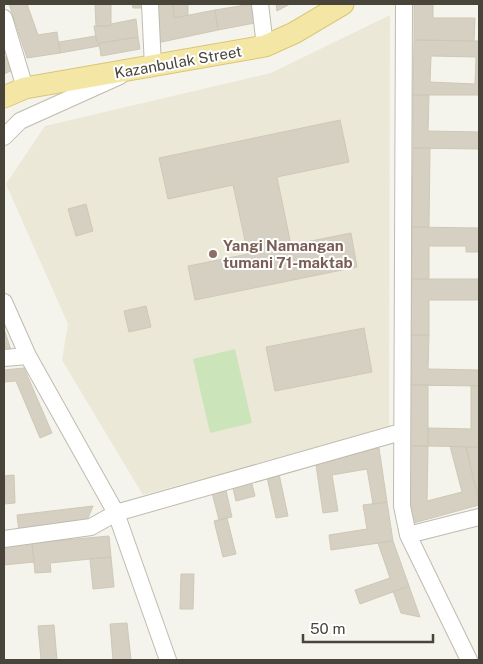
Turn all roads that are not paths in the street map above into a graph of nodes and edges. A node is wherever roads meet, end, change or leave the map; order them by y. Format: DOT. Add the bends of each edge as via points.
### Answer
graph roads {
  1 [pos="150,4"];
  2 [pos="260,4"];
  3 [pos="343,4"];
  4 [pos="404,4"];
  5 [pos="4,18"];
  6 [pos="265,46"];
  7 [pos="153,67"];
  8 [pos="133,70"];
  9 [pos="24,88"];
  10 [pos="4,96"];
  11 [pos="4,137"];
  12 [pos="4,302"];
  13 [pos="28,356"];
  14 [pos="4,358"];
  15 [pos="401,432"];
  16 [pos="116,513"];
  17 [pos="479,517"];
  18 [pos="408,535"];
  19 [pos="4,538"];
  20 [pos="168,660"];
  21 [pos="469,660"];
  1 -- 7 [label="street"];
  2 -- 6 [label="street"];
  3 -- 6 [label="main road, Kazanbulak Street"];
  4 -- 15 [label="street"];
  5 -- 9 [label="street"];
  6 -- 7 [label="main road, Kazanbulak Street"];
  7 -- 8 [label="main road, Kazanbulak Street"];
  8 -- 9 [label="main road, Kazanbulak Street"];
  8 -- 11 [label="street" via="20,121"];
  9 -- 10 [label="main road, Kazanbulak Street"];
  12 -- 13 [label="street"];
  13 -- 14 [label="street"];
  13 -- 16 [label="street"];
  15 -- 16 [label="street"];
  15 -- 18 [label="street" via="402,506"];
  16 -- 19 [label="street" via="92,528"];
  16 -- 20 [label="street"];
  17 -- 18 [label="street"];
  18 -- 21 [label="street"];
}
